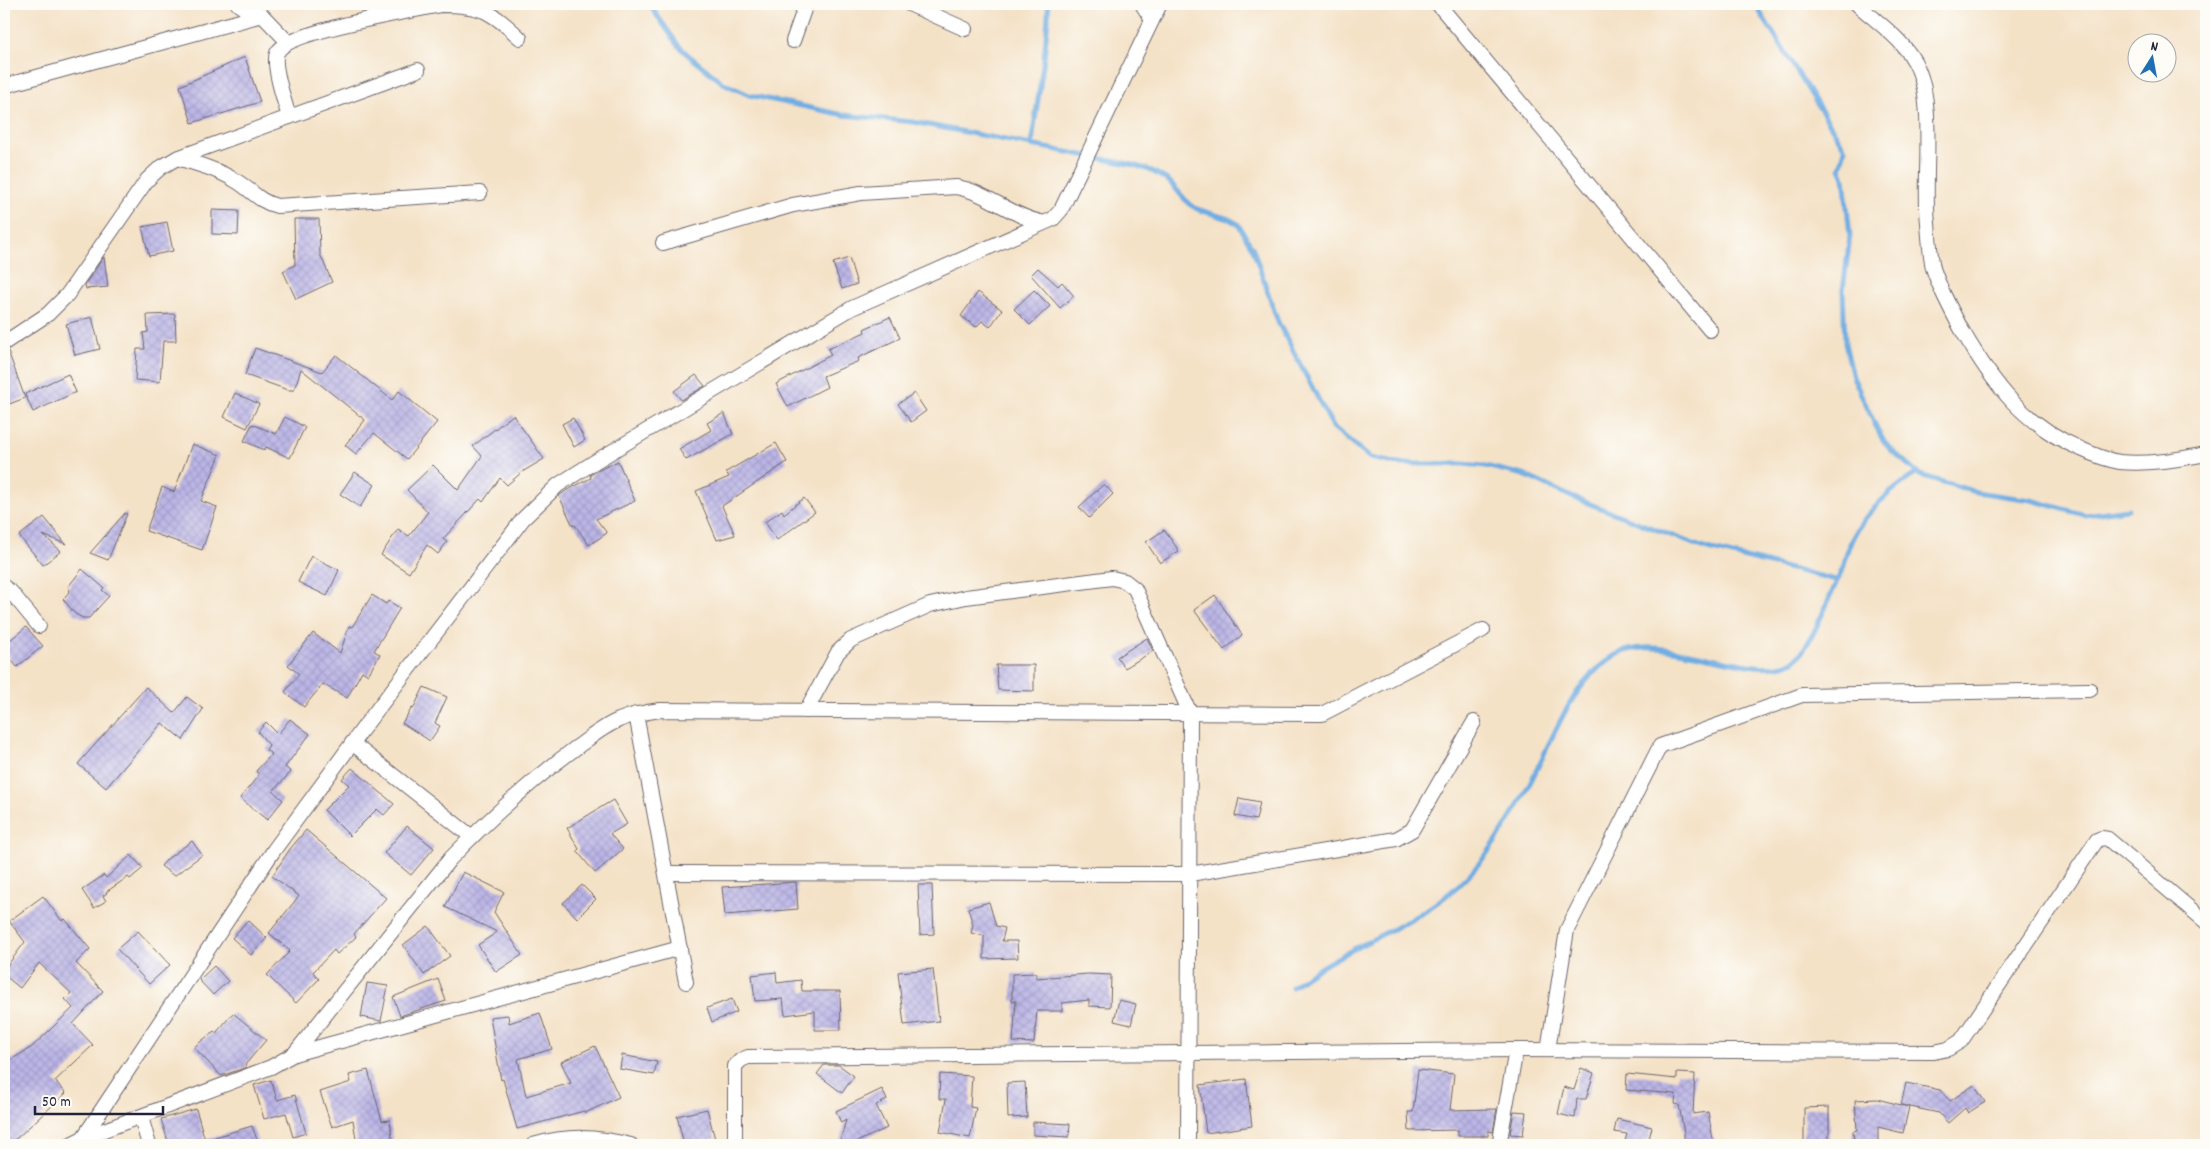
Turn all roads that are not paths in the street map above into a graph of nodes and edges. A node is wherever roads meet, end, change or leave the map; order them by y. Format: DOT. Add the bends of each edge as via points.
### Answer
graph roads {
  1 [pos="238,4"];
  2 [pos="806,4"];
  3 [pos="910,4"];
  4 [pos="1142,4"];
  5 [pos="1160,4"];
  6 [pos="1438,4"];
  7 [pos="1856,4"];
  8 [pos="262,15"];
  9 [pos="1152,20"];
  10 [pos="965,29"];
  11 [pos="520,38"];
  12 [pos="793,41"];
  13 [pos="288,42"];
  14 [pos="418,70"];
  15 [pos="4,86"];
  16 [pos="288,117"];
  17 [pos="176,158"];
  18 [pos="480,193"];
  19 [pos="1041,222"];
  20 [pos="663,243"];
  21 [pos="1710,330"];
  22 [pos="4,343"];
  23 [pos="2206,454"];
  24 [pos="4,587"];
  25 [pos="39,626"];
  26 [pos="1483,630"];
  27 [pos="2090,690"];
  28 [pos="806,711"];
  29 [pos="1190,713"];
  30 [pos="636,714"];
  31 [pos="1474,722"];
  32 [pos="352,743"];
  33 [pos="472,837"];
  34 [pos="666,873"];
  35 [pos="1190,874"];
  36 [pos="2206,922"];
  37 [pos="680,948"];
  38 [pos="686,982"];
  39 [pos="1516,1050"];
  40 [pos="1548,1050"];
  41 [pos="294,1054"];
  42 [pos="1190,1054"];
  43 [pos="141,1117"];
  44 [pos="83,1138"];
  45 [pos="559,1142"];
  46 [pos="69,1145"];
  47 [pos="149,1145"];
  48 [pos="533,1145"];
  49 [pos="632,1145"];
  50 [pos="734,1145"];
  51 [pos="1188,1145"];
  52 [pos="1499,1145"];
  1 -- 8 [label="street"];
  2 -- 12 [label="street"];
  3 -- 10 [label="street"];
  4 -- 9 [label="street"];
  5 -- 9 [label="street"];
  6 -- 21 [label="street"];
  7 -- 23 [label="street" via="1908,52 1919,69 1926,114 1927,221 1933,267 1949,308 1981,363 2009,400 2058,440 2100,458 2148,462"];
  8 -- 13 [label="street"];
  8 -- 15 [label="street"];
  9 -- 19 [label="street" via="1061,210 1053,219"];
  11 -- 13 [label="street" via="486,10 474,6 441,5 317,31"];
  13 -- 16 [label="street" via="276,55"];
  14 -- 16 [label="street"];
  16 -- 17 [label="street"];
  17 -- 18 [label="street" via="222,173 266,204 277,206"];
  17 -- 22 [label="street" via="147,180 67,295 48,314"];
  19 -- 20 [label="street" via="1028,220 968,189 956,187 861,193 793,204"];
  19 -- 32 [label="street" via="852,308 558,485 523,519"];
  24 -- 25 [label="street"];
  26 -- 29 [label="street" via="1322,714"];
  27 -- 40 [label="street" via="1802,696 1660,746 1567,930"];
  28 -- 29 [label="street"];
  28 -- 29 [label="street" via="845,645 899,618 930,605 966,597 1112,578 1125,581 1135,589"];
  28 -- 30 [label="street" via="660,710"];
  29 -- 35 [label="street"];
  30 -- 33 [label="street" via="603,729 550,767"];
  30 -- 34 [label="street"];
  31 -- 35 [label="street" via="1412,830 1405,836"];
  32 -- 33 [label="street"];
  32 -- 44 [label="street" via="274,850"];
  33 -- 41 [label="street" via="450,859"];
  34 -- 35 [label="street"];
  34 -- 37 [label="street"];
  35 -- 42 [label="street"];
  36 -- 40 [label="street" via="2108,839 2102,838 2097,840 1961,1041 1948,1049 1934,1052"];
  37 -- 38 [label="street"];
  37 -- 41 [label="street"];
  39 -- 40 [label="street"];
  39 -- 42 [label="street"];
  39 -- 52 [label="street"];
  41 -- 43 [label="street" via="271,1067"];
  42 -- 50 [label="street" via="748,1057 735,1066"];
  42 -- 51 [label="street"];
  43 -- 44 [label="street"];
  43 -- 47 [label="street"];
  44 -- 46 [label="street"];
  45 -- 48 [label="street"];
  45 -- 49 [label="street" via="591,1137"];
}
